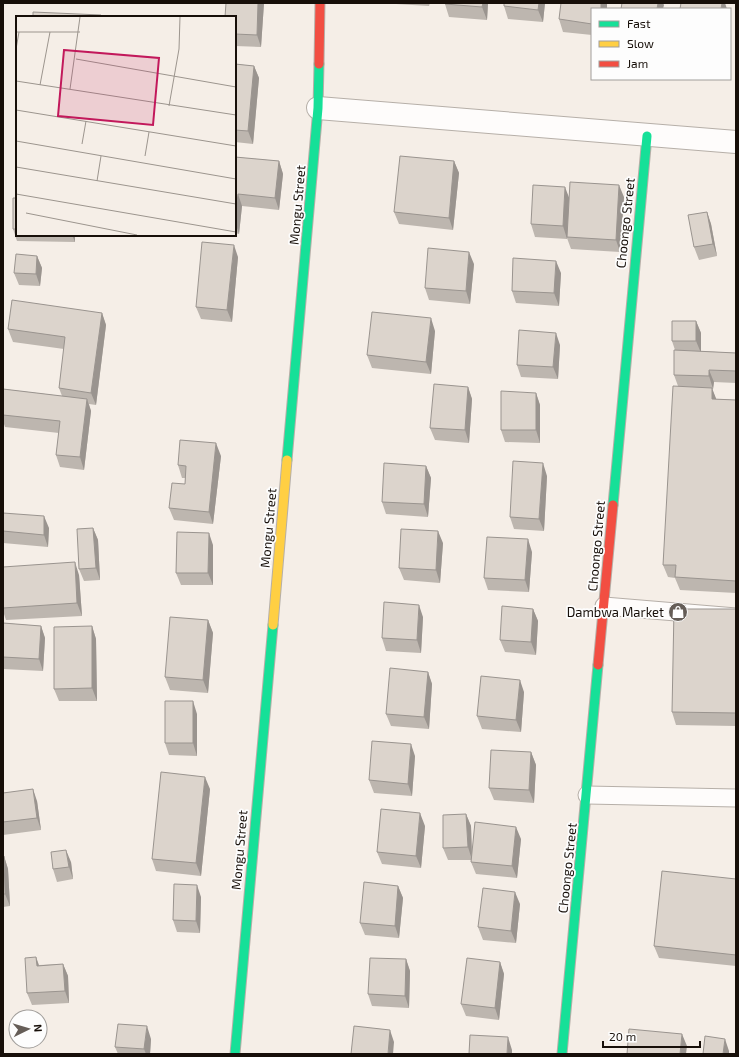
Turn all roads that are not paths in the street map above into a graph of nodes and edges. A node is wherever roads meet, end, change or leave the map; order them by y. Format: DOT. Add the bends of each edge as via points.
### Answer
graph roads {
  1 [pos="320,3"];
  2 [pos="318,108"];
  3 [pos="647,136"];
  4 [pos="736,142"];
  5 [pos="604,606"];
  6 [pos="736,617"];
  7 [pos="587,795"];
  8 [pos="736,798"];
  9 [pos="234,1054"];
  10 [pos="562,1054"];
  1 -- 2 [label="street, Mongu Street"];
  2 -- 3 [label="street"];
  2 -- 9 [label="street, Mongu Street"];
  3 -- 4 [label="street"];
  3 -- 5 [label="street, Choongo Street"];
  5 -- 6 [label="lane"];
  5 -- 7 [label="street, Choongo Street"];
  7 -- 8 [label="lane"];
  7 -- 10 [label="street, Choongo Street"];
}
